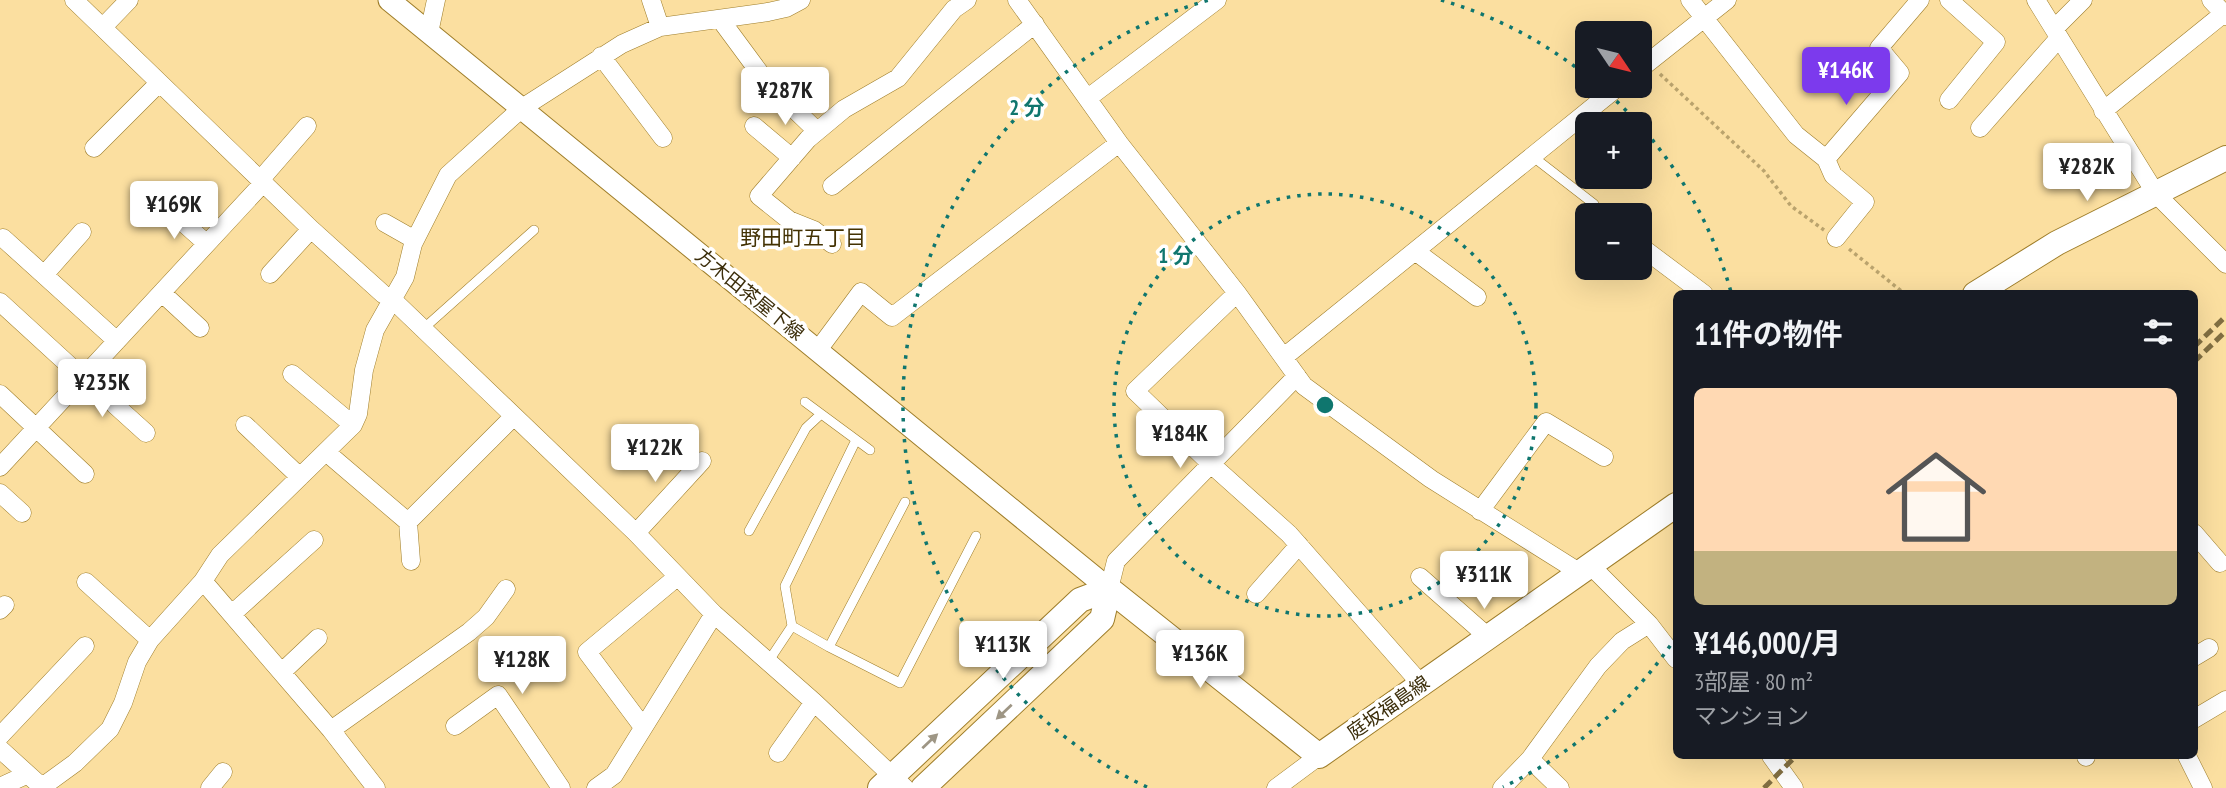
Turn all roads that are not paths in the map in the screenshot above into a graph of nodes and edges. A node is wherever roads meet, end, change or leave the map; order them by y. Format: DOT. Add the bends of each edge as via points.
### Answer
graph roads {
  1 [pos="74,0"];
  2 [pos="129,0"];
  3 [pos="389,0"];
  4 [pos="436,0"];
  5 [pos="651,0"];
  6 [pos="802,0"];
  7 [pos="967,0"];
  8 [pos="1017,0"];
  9 [pos="1217,0"];
  10 [pos="1690,0"];
  11 [pos="1727,0"];
  12 [pos="1920,0"];
  13 [pos="1950,0"];
  14 [pos="2036,0"];
  15 [pos="2083,0"];
  16 [pos="2220,10"];
  17 [pos="1703,18"];
  18 [pos="720,19"];
  19 [pos="1035,24"];
  20 [pos="103,27"];
  21 [pos="660,27"];
  22 [pos="429,33"];
  23 [pos="2057,34"];
  24 [pos="601,56"];
  25 [pos="1652,59"];
  26 [pos="159,83"];
  27 [pos="1088,98"];
  28 [pos="1609,98"];
  29 [pos="1949,100"];
  30 [pos="522,108"];
  31 [pos="2103,111"];
  32 [pos="1597,112"];
  33 [pos="307,126"];
  34 [pos="754,126"];
  35 [pos="1980,128"];
  36 [pos="1575,129"];
  37 [pos="817,131"];
  38 [pos="663,138"];
  39 [pos="1119,143"];
  40 [pos="94,148"];
  41 [pos="1532,156"];
  42 [pos="792,158"];
  43 [pos="2226,158"];
  44 [pos="1826,159"];
  45 [pos="262,180"];
  46 [pos="832,186"];
  47 [pos="2157,194"];
  48 [pos="1593,203"];
  49 [pos="169,210"];
  50 [pos="384,223"];
  51 [pos="311,229"];
  52 [pos="534,230"];
  53 [pos="82,232"];
  54 [pos="3,238"];
  55 [pos="1836,238"];
  56 [pos="415,240"];
  57 [pos="206,243"];
  58 [pos="832,244"];
  59 [pos="1415,251"];
  60 [pos="1652,255"];
  61 [pos="2226,264"];
  62 [pos="270,274"];
  63 [pos="44,275"];
  64 [pos="1699,290"];
  65 [pos="1981,290"];
  66 [pos="162,293"];
  67 [pos="1237,293"];
  68 [pos="1477,297"];
  69 [pos="393,300"];
  70 [pos="0,302"];
  71 [pos="200,328"];
  72 [pos="423,329"];
  73 [pos="117,341"];
  74 [pos="817,350"];
  75 [pos="1284,358"];
  76 [pos="292,374"];
  77 [pos="85,375"];
  78 [pos="1297,376"];
  79 [pos="0,394"];
  80 [pos="805,402"];
  81 [pos="513,415"];
  82 [pos="821,415"];
  83 [pos="245,425"];
  84 [pos="353,425"];
  85 [pos="36,428"];
  86 [pos="146,433"];
  87 [pos="856,440"];
  88 [pos="870,450"];
  89 [pos="326,452"];
  90 [pos="1604,457"];
  91 [pos="702,461"];
  92 [pos="1212,465"];
  93 [pos="0,467"];
  94 [pos="85,474"];
  95 [pos="300,477"];
  96 [pos="0,493"];
  97 [pos="905,502"];
  98 [pos="1673,507"];
  99 [pos="1480,511"];
  100 [pos="22,513"];
  101 [pos="408,522"];
  102 [pos="749,531"];
  103 [pos="636,533"];
  104 [pos="976,536"];
  105 [pos="2198,538"];
  106 [pos="314,540"];
  107 [pos="1299,545"];
  108 [pos="411,561"];
  109 [pos="2220,563"];
  110 [pos="1585,569"];
  111 [pos="1420,577"];
  112 [pos="677,578"];
  113 [pos="202,581"];
  114 [pos="86,582"];
  115 [pos="506,589"];
  116 [pos="1110,589"];
  117 [pos="1256,594"];
  118 [pos="232,614"];
  119 [pos="714,614"];
  120 [pos="1649,624"];
  121 [pos="792,626"];
  122 [pos="1487,636"];
  123 [pos="318,638"];
  124 [pos="150,640"];
  125 [pos="85,646"];
  126 [pos="829,647"];
  127 [pos="1673,655"];
  128 [pos="768,662"];
  129 [pos="282,672"];
  130 [pos="1421,684"];
  131 [pos="2226,700"];
  132 [pos="814,702"];
  133 [pos="2198,717"];
  134 [pos="455,726"];
  135 [pos="643,727"];
  136 [pos="331,730"];
  137 [pos="0,736"];
  138 [pos="0,749"];
  139 [pos="778,753"];
  140 [pos="1320,756"];
  141 [pos="1530,759"];
  142 [pos="1774,759"];
  143 [pos="2188,759"];
  144 [pos="223,772"];
  145 [pos="26,775"];
  146 [pos="893,784"];
  147 [pos="0,787"];
  148 [pos="43,788"];
  149 [pos="210,788"];
  150 [pos="376,788"];
  151 [pos="561,788"];
  152 [pos="596,788"];
  153 [pos="923,788"];
  154 [pos="1276,788"];
  155 [pos="1503,788"];
  156 [pos="1560,788"];
  157 [pos="1794,788"];
  158 [pos="2203,788"];
  1 -- 20 [label="street"];
  2 -- 20 [label="street"];
  3 -- 22 [label="street, 方木田茶屋下線"];
  4 -- 22 [label="street"];
  5 -- 21 [label="street"];
  6 -- 18 [label="street" via="786,8"];
  7 -- 37 [label="street" via="954,9 898,78 844,109"];
  8 -- 19 [label="street"];
  9 -- 27 [label="street"];
  10 -- 17 [label="street"];
  11 -- 17 [label="street"];
  12 -- 44 [label="street" via="1879,48 1900,73"];
  13 -- 29 [label="street" via="1996,42"];
  14 -- 23 [label="street"];
  15 -- 23 [label="street"];
  16 -- 31 [label="street"];
  17 -- 25 [label="street"];
  17 -- 44 [label="street" via="1796,135"];
  18 -- 21 [label="street"];
  18 -- 37 [label="street" via="768,84"];
  19 -- 27 [label="street"];
  19 -- 46 [label="street"];
  20 -- 26 [label="street"];
  21 -- 24 [label="street"];
  22 -- 30 [label="street, 方木田茶屋下線"];
  23 -- 31 [label="street"];
  23 -- 35 [label="street"];
  24 -- 30 [label="street"];
  24 -- 38 [label="street"];
  26 -- 40 [label="street"];
  26 -- 45 [label="street"];
  27 -- 39 [label="street"];
  28 -- 32 [label="street"];
  30 -- 56 [label="street" via="448,175"];
  30 -- 74 [label="street, 方木田茶屋下線"];
  31 -- 47 [label="street"];
  33 -- 45 [label="street"];
  34 -- 42 [label="street"];
  36 -- 41 [label="street"];
  37 -- 42 [label="street"];
  39 -- 67 [label="street"];
  39 -- 74 [label="street" via="892,317 861,292"];
  41 -- 48 [label="lane"];
  41 -- 59 [label="street"];
  42 -- 58 [label="street" via="759,197"];
  43 -- 47 [label="main road"];
  44 -- 55 [label="street" via="1833,175 1866,202"];
  45 -- 51 [label="street"];
  45 -- 57 [label="street"];
  47 -- 61 [label="street"];
  47 -- 65 [label="main road" via="2057,243"];
  49 -- 57 [label="street"];
  50 -- 56 [label="street"];
  51 -- 62 [label="street"];
  51 -- 69 [label="street"];
  52 -- 72 [label="lane"];
  53 -- 63 [label="street"];
  54 -- 63 [label="street"];
  56 -- 69 [label="street"];
  57 -- 66 [label="street"];
  59 -- 68 [label="street"];
  59 -- 75 [label="street"];
  60 -- 64 [label="street"];
  63 -- 73 [label="street"];
  66 -- 71 [label="street"];
  66 -- 73 [label="street"];
  67 -- 75 [label="street"];
  67 -- 92 [label="street" via="1135,391"];
  69 -- 72 [label="street"];
  69 -- 84 [label="street" via="375,330"];
  70 -- 77 [label="street"];
  72 -- 81 [label="street"];
  73 -- 77 [label="street"];
  74 -- 116 [label="street, 方木田茶屋下線"];
  75 -- 78 [label="street"];
  76 -- 84 [label="street"];
  77 -- 85 [label="street"];
  77 -- 86 [label="street" via="98,382"];
  78 -- 92 [label="street"];
  78 -- 99 [label="street" via="1341,414"];
  79 -- 85 [label="street"];
  80 -- 82 [label="lane"];
  81 -- 101 [label="street"];
  81 -- 103 [label="street"];
  82 -- 87 [label="lane"];
  82 -- 102 [label="lane" via="806,429"];
  83 -- 95 [label="street"];
  84 -- 89 [label="street"];
  85 -- 93 [label="street"];
  85 -- 94 [label="street"];
  87 -- 88 [label="lane"];
  87 -- 121 [label="lane" via="785,586"];
  89 -- 95 [label="street"];
  89 -- 101 [label="street"];
  90 -- 99 [label="street" via="1546,422"];
  91 -- 103 [label="street"];
  92 -- 107 [label="street"];
  92 -- 116 [label="street" via="1116,561"];
  95 -- 113 [label="street" via="220,555"];
  96 -- 100 [label="street"];
  97 -- 126 [label="lane"];
  98 -- 110 [label="main road, 庭坂福島線"];
  99 -- 110 [label="street"];
  101 -- 108 [label="street"];
  103 -- 112 [label="street"];
  104 -- 126 [label="lane" via="901,683"];
  105 -- 109 [label="street"];
  106 -- 118 [label="street"];
  107 -- 117 [label="street"];
  107 -- 130 [label="street"];
  110 -- 120 [label="street"];
  110 -- 122 [label="main road, 庭坂福島線"];
  111 -- 122 [label="street"];
  112 -- 119 [label="street"];
  112 -- 135 [label="street" via="587,652"];
  113 -- 118 [label="street"];
  113 -- 124 [label="street"];
  114 -- 124 [label="street"];
  115 -- 136 [label="street" via="469,632"];
  116 -- 140 [label="main road"];
  146 -- 116 [label="main road, one-way" via="1080,600"];
  116 -- 153 [label="main road, one-way" via="1101,619"];
  118 -- 129 [label="street"];
  119 -- 128 [label="street"];
  119 -- 135 [label="street"];
  120 -- 127 [label="street"];
  120 -- 141 [label="street" via="1622,641 1598,666"];
  121 -- 126 [label="lane"];
  121 -- 128 [label="lane"];
  122 -- 130 [label="main road, 庭坂福島線"];
  123 -- 129 [label="street"];
  124 -- 148 [label="street" via="110,729"];
  125 -- 137 [label="street"];
  128 -- 132 [label="street"];
  129 -- 136 [label="street"];
  130 -- 140 [label="main road, 庭坂福島線"];
  131 -- 133 [label="street"];
  132 -- 139 [label="street"];
  132 -- 146 [label="street"];
  134 -- 151 [label="street" via="498,695"];
  135 -- 152 [label="street" via="614,775"];
  136 -- 150 [label="street"];
  138 -- 145 [label="street"];
  140 -- 154 [label="street"];
  141 -- 155 [label="street"];
  141 -- 156 [label="street"];
  142 -- 157 [label="street"];
  143 -- 158 [label="street"];
  144 -- 149 [label="street"];
  145 -- 147 [label="street"];
  145 -- 148 [label="street"];
}
